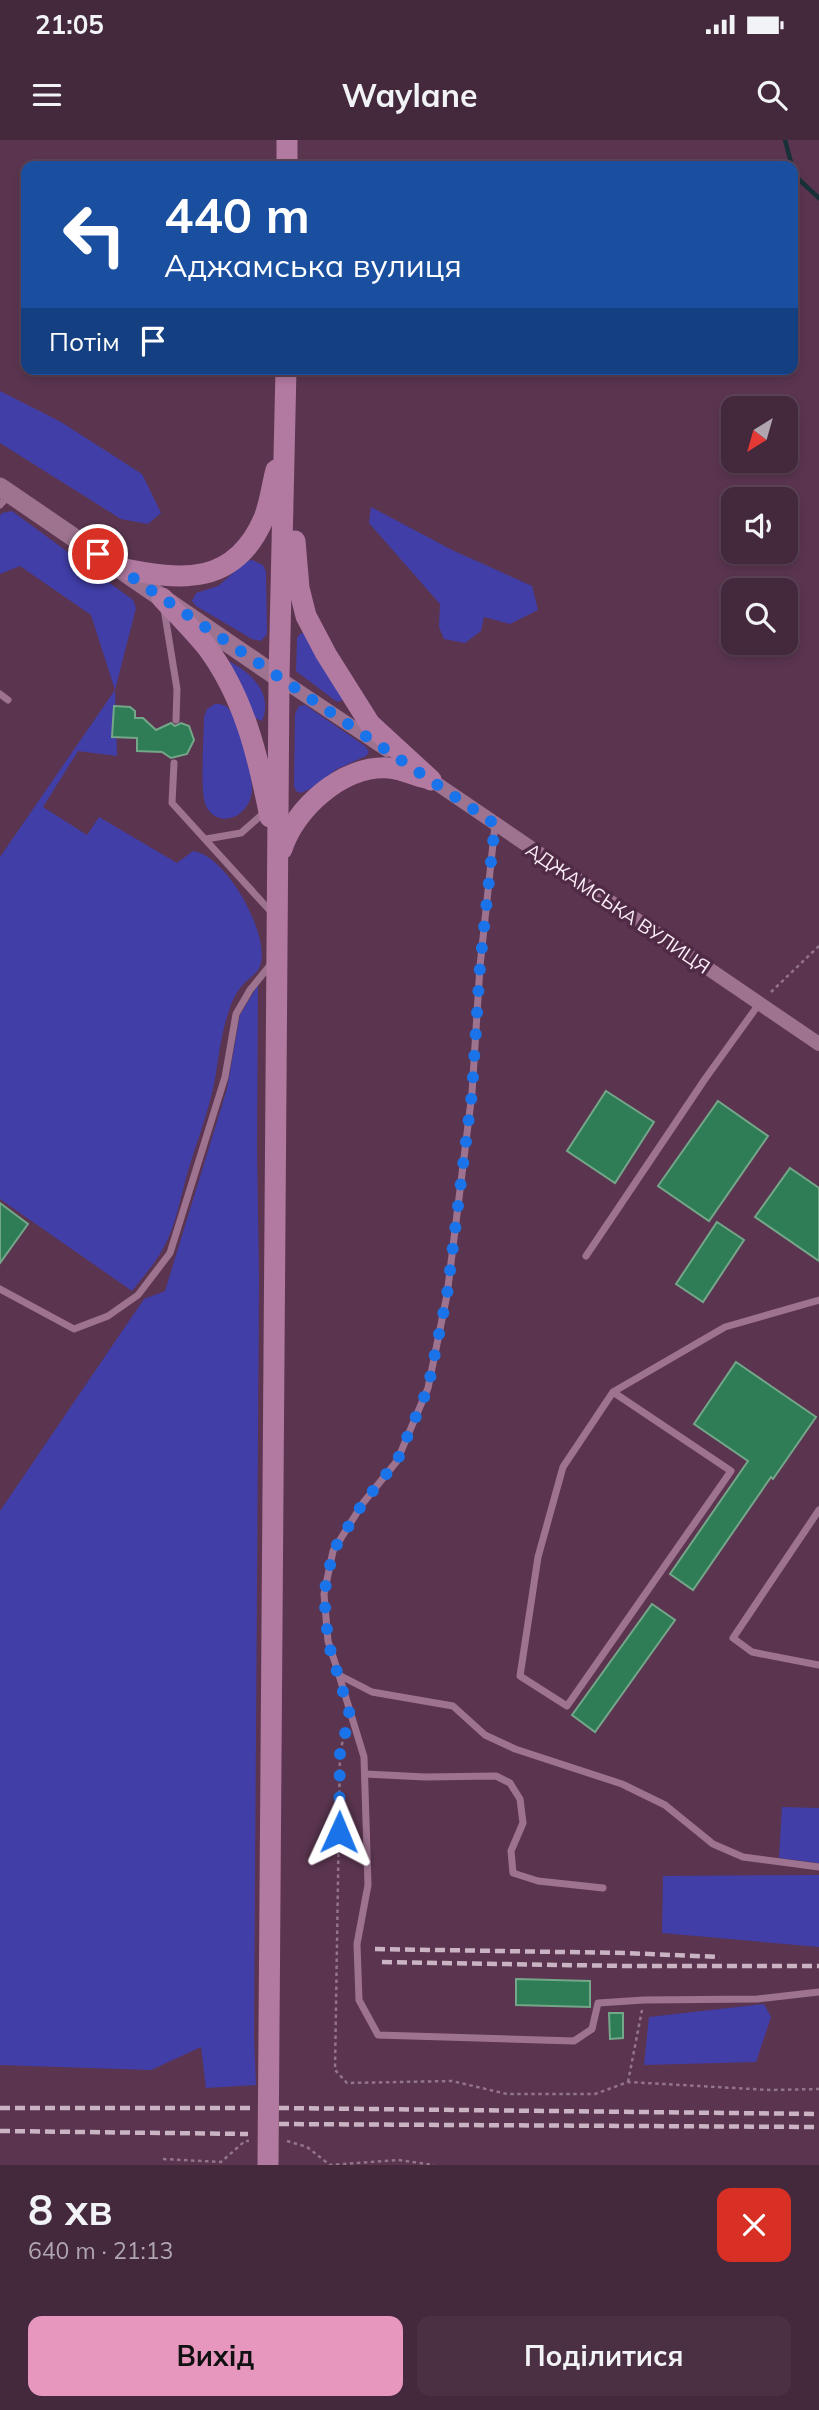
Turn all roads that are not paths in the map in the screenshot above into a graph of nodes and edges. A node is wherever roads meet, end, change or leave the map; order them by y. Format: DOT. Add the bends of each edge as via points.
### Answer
graph roads {
  1 [pos="287,140"];
  2 [pos="287,161"];
  3 [pos="286,375"];
  4 [pos="286,430"];
  5 [pos="4,495"];
  6 [pos="120,568"];
  7 [pos="162,598"];
  8 [pos="279,678"];
  9 [pos="0,694"];
  10 [pos="8,700"];
  11 [pos="176,720"];
  12 [pos="174,762"];
  13 [pos="431,780"];
  14 [pos="269,810"];
  15 [pos="495,824"];
  16 [pos="206,839"];
  17 [pos="279,860"];
  18 [pos="278,920"];
  19 [pos="278,955"];
  20 [pos="759,1004"];
  21 [pos="819,1044"];
  22 [pos="586,1256"];
  23 [pos="0,1289"];
  24 [pos="819,1300"];
  25 [pos="613,1392"];
  26 [pos="819,1510"];
  27 [pos="819,1665"];
  28 [pos="339,1675"];
  29 [pos="365,1774"];
  30 [pos="819,1867"];
  31 [pos="603,1888"];
  32 [pos="819,1992"];
  33 [pos="268,2165"];
  1 -- 2 [label="main road"];
  3 -- 4 [label="main road"];
  4 -- 6 [label="main road" via="265,516 238,556 223,568 189,577"];
  4 -- 8 [label="main road"];
  4 -- 13 [label="main road" via="297,568 306,616 370,724"];
  5 -- 6 [label="main road, АДЖАМСЬКА ВУЛИЦЯ"];
  6 -- 7 [label="main road, АДЖАМСЬКА ВУЛИЦЯ"];
  7 -- 8 [label="main road, АДЖАМСЬКА ВУЛИЦЯ"];
  7 -- 11 [label="lane" via="177,689"];
  7 -- 14 [label="main road" via="206,647 240,704"];
  8 -- 13 [label="street, АДЖАМСЬКА ВУЛИЦЯ"];
  8 -- 17 [label="main road"];
  9 -- 10 [label="lane"];
  12 -- 16 [label="lane" via="172,803"];
  13 -- 15 [label="street, АДЖАМСЬКА ВУЛИЦЯ"];
  13 -- 17 [label="main road" via="390,768 344,779 302,813 285,838"];
  14 -- 16 [label="lane" via="241,834"];
  14 -- 17 [label="main road"];
  15 -- 20 [label="street, АДЖАМСЬКА ВУЛИЦЯ"];
  15 -- 28 [label="lane" via="472,1093 447,1295 428,1388 397,1461 333,1551 324,1594 328,1642"];
  16 -- 18 [label="lane"];
  17 -- 18 [label="main road"];
  18 -- 19 [label="main road"];
  19 -- 23 [label="lane" via="236,1014 225,1077 170,1253 138,1295 108,1316 74,1329"];
  19 -- 33 [label="main road"];
  20 -- 21 [label="street, АДЖАМСЬКА ВУЛИЦЯ"];
  20 -- 22 [label="lane"];
  24 -- 25 [label="lane" via="725,1327"];
  25 -- 25 [label="lane" via="731,1471 567,1706 520,1676 538,1557 563,1467"];
  26 -- 27 [label="lane" via="733,1638 752,1652"];
  28 -- 29 [label="lane"];
  28 -- 30 [label="lane" via="372,1692 453,1706 485,1735 622,1784 665,1805 713,1844 743,1857"];
  29 -- 31 [label="lane" via="496,1776 510,1783 520,1800 523,1823 511,1851 513,1873 538,1881"];
  29 -- 32 [label="lane" via="368,1885 357,1944 359,2000 377,2035 574,2041 592,2029 598,2003 757,1999"];
}
